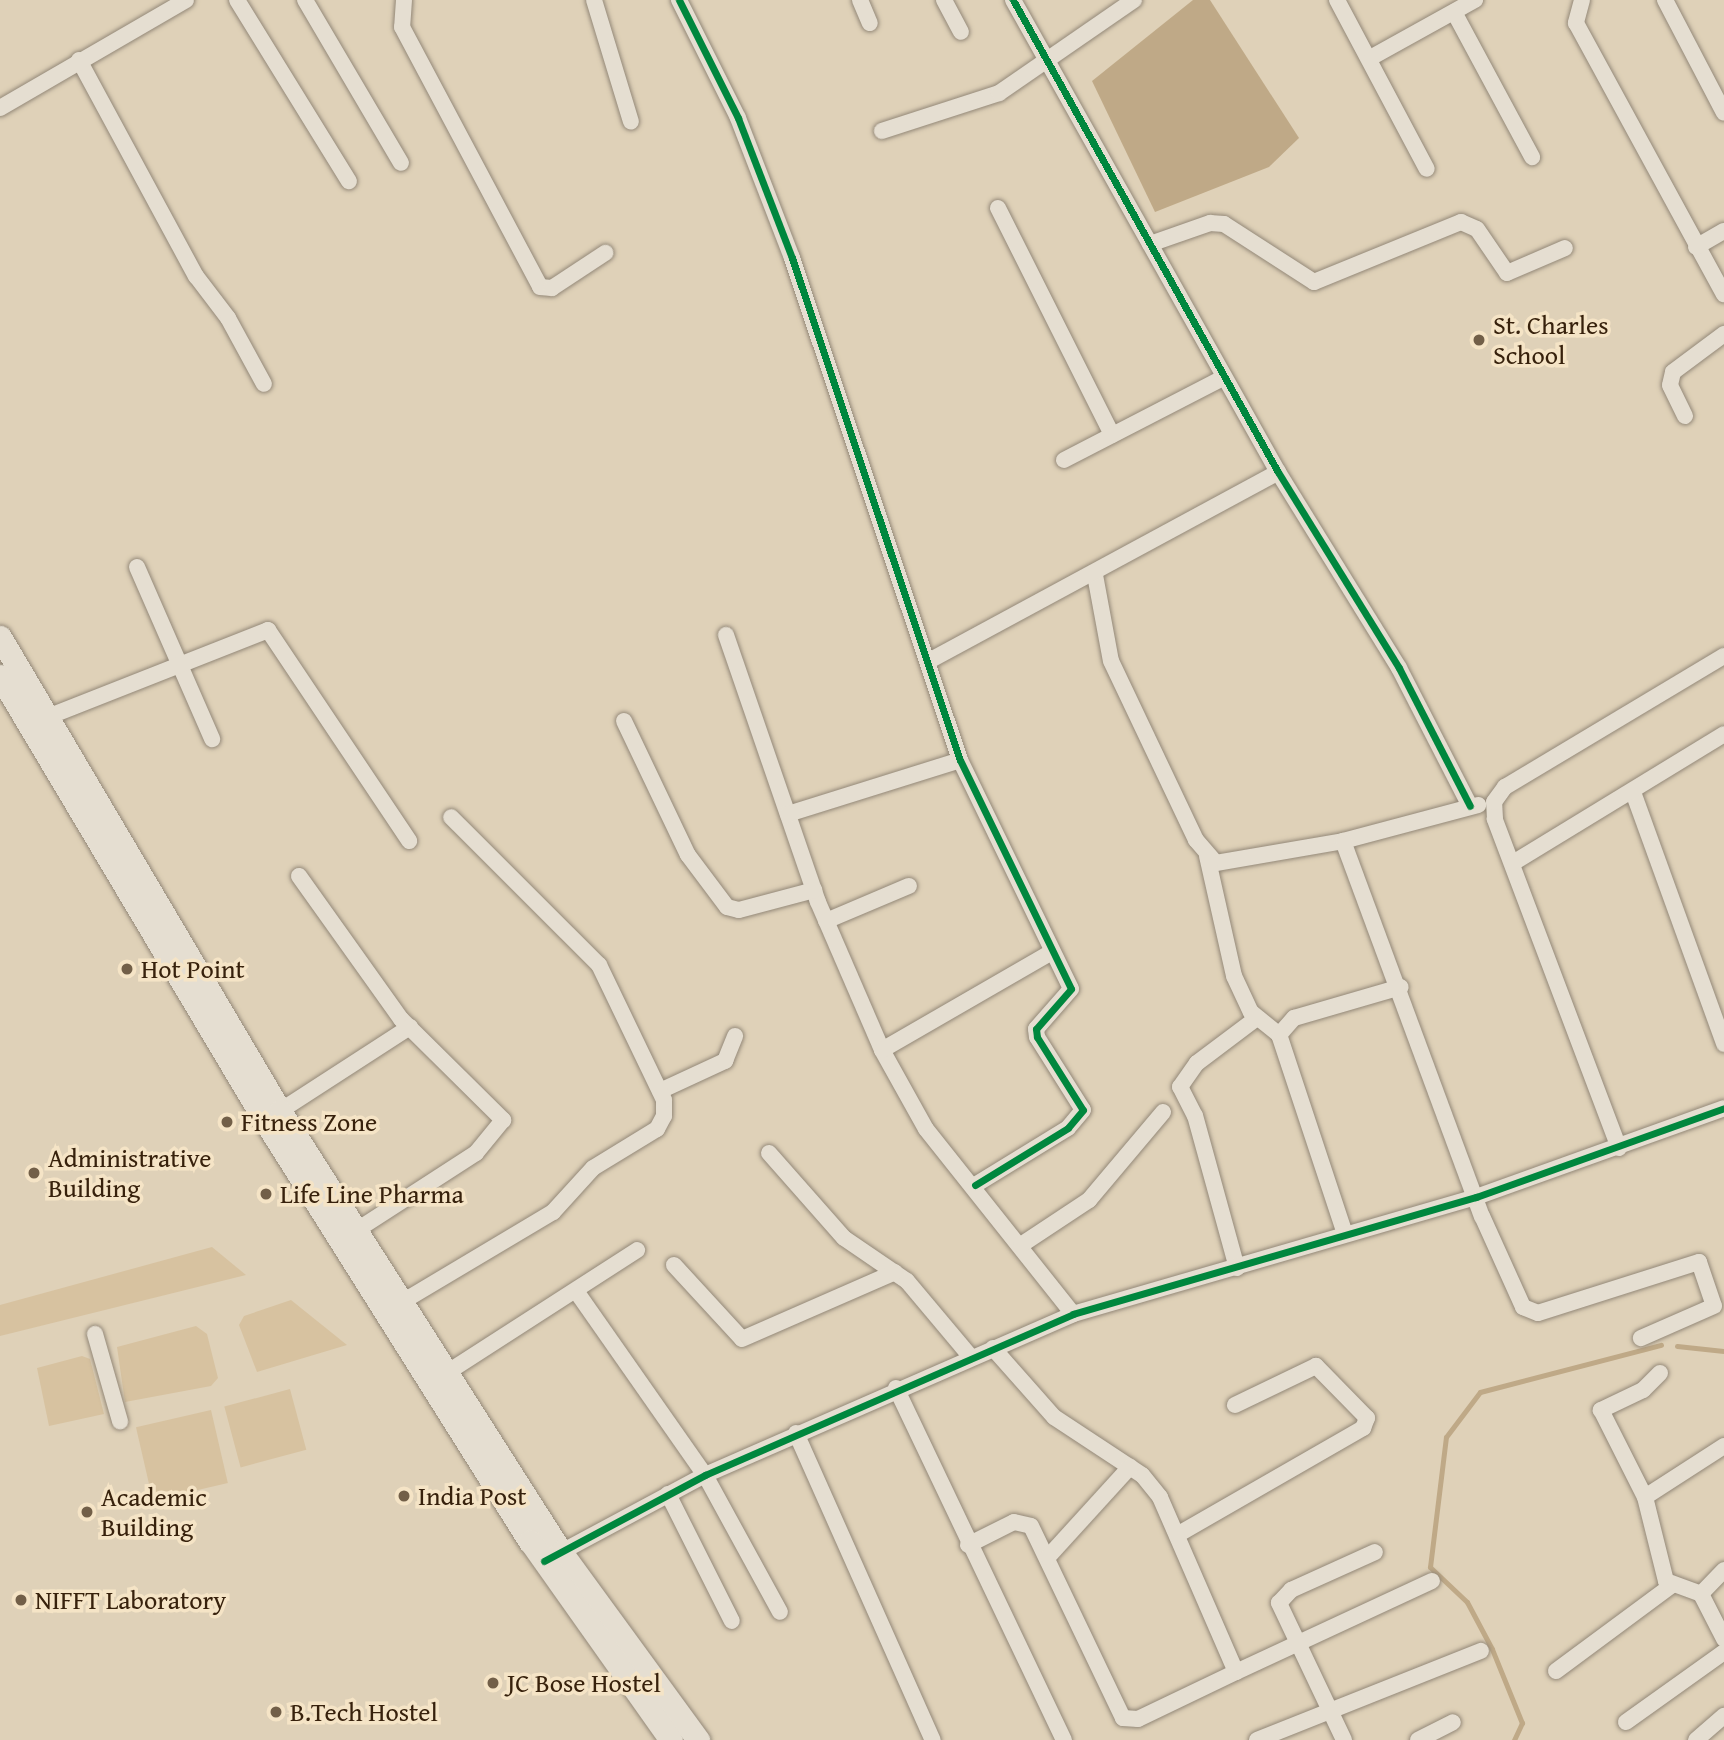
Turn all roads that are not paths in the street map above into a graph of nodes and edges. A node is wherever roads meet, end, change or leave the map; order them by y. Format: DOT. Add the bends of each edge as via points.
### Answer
graph roads {
  1 [pos="186,0"];
  2 [pos="237,0"];
  3 [pos="305,0"];
  4 [pos="404,0"];
  5 [pos="594,0"];
  6 [pos="678,0"];
  7 [pos="860,0"];
  8 [pos="944,0"];
  9 [pos="1013,0"];
  10 [pos="1134,0"];
  11 [pos="1337,0"];
  12 [pos="1475,0"];
  13 [pos="1665,0"];
  14 [pos="1577,1"];
  15 [pos="1454,12"];
  16 [pos="870,23"];
  17 [pos="961,32"];
  18 [pos="1372,57"];
  19 [pos="79,60"];
  20 [pos="1046,61"];
  21 [pos="0,108"];
  22 [pos="1724,113"];
  23 [pos="631,122"];
  24 [pos="882,131"];
  25 [pos="1532,157"];
  26 [pos="401,163"];
  27 [pos="1427,169"];
  28 [pos="349,181"];
  29 [pos="998,208"];
  30 [pos="1724,231"];
  31 [pos="1150,244"];
  32 [pos="1696,247"];
  33 [pos="1565,248"];
  34 [pos="605,253"];
  35 [pos="1724,294"];
  36 [pos="1724,334"];
  37 [pos="1223,378"];
  38 [pos="264,384"];
  39 [pos="1685,416"];
  40 [pos="1112,435"];
  41 [pos="1064,460"];
  42 [pos="1278,472"];
  43 [pos="136,567"];
  44 [pos="1096,575"];
  45 [pos="726,635"];
  46 [pos="0,637"];
  47 [pos="1724,656"];
  48 [pos="929,661"];
  49 [pos="180,665"];
  50 [pos="0,676"];
  51 [pos="45,718"];
  52 [pos="625,721"];
  53 [pos="1724,734"];
  54 [pos="212,739"];
  55 [pos="960,761"];
  56 [pos="1633,792"];
  57 [pos="1494,802"];
  58 [pos="1470,806"];
  59 [pos="788,814"];
  60 [pos="451,817"];
  61 [pos="409,841"];
  62 [pos="1343,841"];
  63 [pos="1207,856"];
  64 [pos="1514,863"];
  65 [pos="299,876"];
  66 [pos="909,886"];
  67 [pos="814,890"];
  68 [pos="825,921"];
  69 [pos="1050,953"];
  70 [pos="1401,987"];
  71 [pos="1257,1018"];
  72 [pos="410,1027"];
  73 [pos="1279,1035"];
  74 [pos="735,1036"];
  75 [pos="1724,1044"];
  76 [pos="882,1050"];
  77 [pos="660,1091"];
  78 [pos="1724,1108"];
  79 [pos="280,1111"];
  80 [pos="1163,1112"];
  81 [pos="1619,1148"];
  82 [pos="768,1153"];
  83 [pos="975,1185"];
  84 [pos="1476,1197"];
  85 [pos="357,1230"];
  86 [pos="1345,1234"];
  87 [pos="1021,1245"];
  88 [pos="637,1250"];
  89 [pos="674,1265"];
  90 [pos="1237,1268"];
  91 [pos="895,1272"];
  92 [pos="576,1291"];
  93 [pos="402,1302"];
  94 [pos="1073,1314"];
  95 [pos="96,1334"];
  96 [pos="1641,1338"];
  97 [pos="993,1348"];
  98 [pos="970,1355"];
  99 [pos="448,1371"];
  100 [pos="1660,1373"];
  101 [pos="896,1388"];
  102 [pos="1235,1405"];
  103 [pos="120,1421"];
  104 [pos="796,1433"];
  105 [pos="1724,1446"];
  106 [pos="1130,1467"];
  107 [pos="705,1475"];
  108 [pos="668,1494"];
  109 [pos="1645,1497"];
  110 [pos="1177,1535"];
  111 [pos="968,1545"];
  112 [pos="1374,1552"];
  113 [pos="552,1556"];
  114 [pos="1048,1558"];
  115 [pos="1724,1570"];
  116 [pos="1432,1581"];
  117 [pos="1671,1586"];
  118 [pos="1700,1594"];
  119 [pos="780,1612"];
  120 [pos="732,1621"];
  121 [pos="1724,1639"];
  122 [pos="1296,1644"];
  123 [pos="1481,1651"];
  124 [pos="1724,1652"];
  125 [pos="1556,1671"];
  126 [pos="1236,1672"];
  127 [pos="1331,1715"];
  128 [pos="1724,1716"];
  129 [pos="1453,1722"];
  130 [pos="1626,1722"];
  131 [pos="671,1740"];
  132 [pos="698,1740"];
  133 [pos="933,1740"];
  134 [pos="1064,1740"];
  135 [pos="1257,1740"];
  136 [pos="1344,1740"];
  137 [pos="1418,1740"];
  138 [pos="1696,1740"];
  1 -- 19 [label="street"];
  2 -- 28 [label="street"];
  3 -- 26 [label="street"];
  4 -- 34 [label="street" via="401,27 540,287 552,288"];
  5 -- 23 [label="street"];
  6 -- 48 [label="street" via="738,118 792,258"];
  7 -- 16 [label="street"];
  8 -- 17 [label="street"];
  9 -- 20 [label="street"];
  10 -- 20 [label="street"];
  11 -- 18 [label="street"];
  12 -- 15 [label="street"];
  13 -- 22 [label="street"];
  14 -- 32 [label="street" via="1576,23"];
  15 -- 18 [label="street"];
  15 -- 25 [label="street"];
  18 -- 27 [label="street"];
  19 -- 21 [label="street"];
  19 -- 38 [label="street"];
  20 -- 24 [label="street" via="975,105"];
  20 -- 31 [label="street"];
  29 -- 40 [label="street"];
  30 -- 32 [label="street"];
  31 -- 33 [label="street" via="1210,223 1224,224 1314,282 1461,222 1477,229 1507,273"];
  31 -- 37 [label="street"];
  32 -- 35 [label="street"];
  36 -- 39 [label="street" via="1673,372 1670,385"];
  37 -- 40 [label="street"];
  37 -- 42 [label="street"];
  40 -- 41 [label="street"];
  42 -- 44 [label="street"];
  42 -- 58 [label="street" via="1399,668"];
  43 -- 49 [label="street"];
  44 -- 48 [label="street"];
  44 -- 63 [label="street" via="1111,662"];
  45 -- 59 [label="street"];
  46 -- 51 [label="main road"];
  47 -- 57 [label="street" via="1505,787"];
  48 -- 55 [label="street"];
  49 -- 51 [label="street"];
  49 -- 54 [label="street"];
  49 -- 61 [label="street" via="268,630"];
  50 -- 113 [label="main road" via="183,990"];
  51 -- 79 [label="main road"];
  52 -- 67 [label="street" via="688,855 727,907 739,911"];
  53 -- 56 [label="street"];
  55 -- 59 [label="street"];
  55 -- 69 [label="street"];
  56 -- 64 [label="street"];
  56 -- 75 [label="street"];
  57 -- 58 [label="street"];
  57 -- 64 [label="street"];
  58 -- 62 [label="street"];
  59 -- 67 [label="street"];
  60 -- 77 [label="street" via="599,965"];
  62 -- 63 [label="street" via="1229,864"];
  62 -- 70 [label="street"];
  63 -- 71 [label="street" via="1222,939"];
  64 -- 81 [label="street"];
  65 -- 72 [label="street"];
  66 -- 68 [label="street"];
  67 -- 68 [label="street"];
  68 -- 76 [label="street"];
  69 -- 76 [label="street"];
  69 -- 83 [label="street" via="1071,993 1041,1023 1037,1037 1083,1111 1068,1128"];
  70 -- 73 [label="street" via="1294,1018"];
  70 -- 84 [label="street"];
  71 -- 73 [label="street"];
  71 -- 90 [label="street" via="1197,1062 1180,1087 1195,1116"];
  72 -- 79 [label="street"];
  72 -- 85 [label="street" via="503,1120 476,1153"];
  73 -- 86 [label="street"];
  74 -- 77 [label="street" via="725,1061"];
  76 -- 83 [label="street" via="926,1129"];
  77 -- 93 [label="street" via="664,1116 657,1129 603,1159 553,1212"];
  78 -- 81 [label="street"];
  79 -- 85 [label="main road"];
  80 -- 87 [label="street" via="1089,1200"];
  81 -- 84 [label="street"];
  82 -- 91 [label="street" via="844,1238"];
  83 -- 87 [label="street"];
  84 -- 86 [label="street"];
  84 -- 96 [label="street" via="1518,1301 1528,1311 1699,1262 1714,1306"];
  85 -- 93 [label="main road"];
  86 -- 90 [label="street"];
  87 -- 94 [label="street"];
  88 -- 92 [label="street"];
  89 -- 91 [label="street" via="742,1339"];
  90 -- 94 [label="street"];
  91 -- 98 [label="street"];
  92 -- 99 [label="street"];
  92 -- 107 [label="street"];
  93 -- 99 [label="main road"];
  94 -- 97 [label="street"];
  95 -- 103 [label="street"];
  97 -- 98 [label="street"];
  97 -- 106 [label="street" via="1054,1416"];
  98 -- 101 [label="street"];
  99 -- 113 [label="main road"];
  100 -- 109 [label="street" via="1643,1391 1601,1410"];
  101 -- 104 [label="street"];
  101 -- 111 [label="street"];
  102 -- 110 [label="street" via="1316,1366 1367,1418 1363,1428"];
  104 -- 107 [label="street"];
  104 -- 133 [label="street"];
  105 -- 109 [label="street"];
  106 -- 110 [label="street" via="1160,1497"];
  106 -- 114 [label="street"];
  107 -- 108 [label="street"];
  107 -- 119 [label="street"];
  108 -- 113 [label="street"];
  108 -- 120 [label="street"];
  109 -- 117 [label="street" via="1662,1574"];
  110 -- 126 [label="street"];
  111 -- 114 [label="street" via="1024,1521"];
  111 -- 134 [label="street"];
  112 -- 122 [label="street" via="1282,1597 1279,1608"];
  113 -- 131 [label="main road"];
  113 -- 132 [label="main road"];
  114 -- 126 [label="street" via="1123,1718 1138,1719"];
  115 -- 118 [label="street"];
  116 -- 122 [label="street"];
  117 -- 118 [label="street"];
  117 -- 125 [label="street"];
  118 -- 121 [label="street"];
  122 -- 126 [label="street"];
  122 -- 127 [label="street"];
  123 -- 127 [label="street"];
  124 -- 130 [label="street"];
  127 -- 135 [label="street"];
  127 -- 136 [label="street"];
  128 -- 138 [label="street"];
  129 -- 137 [label="street"];
}
